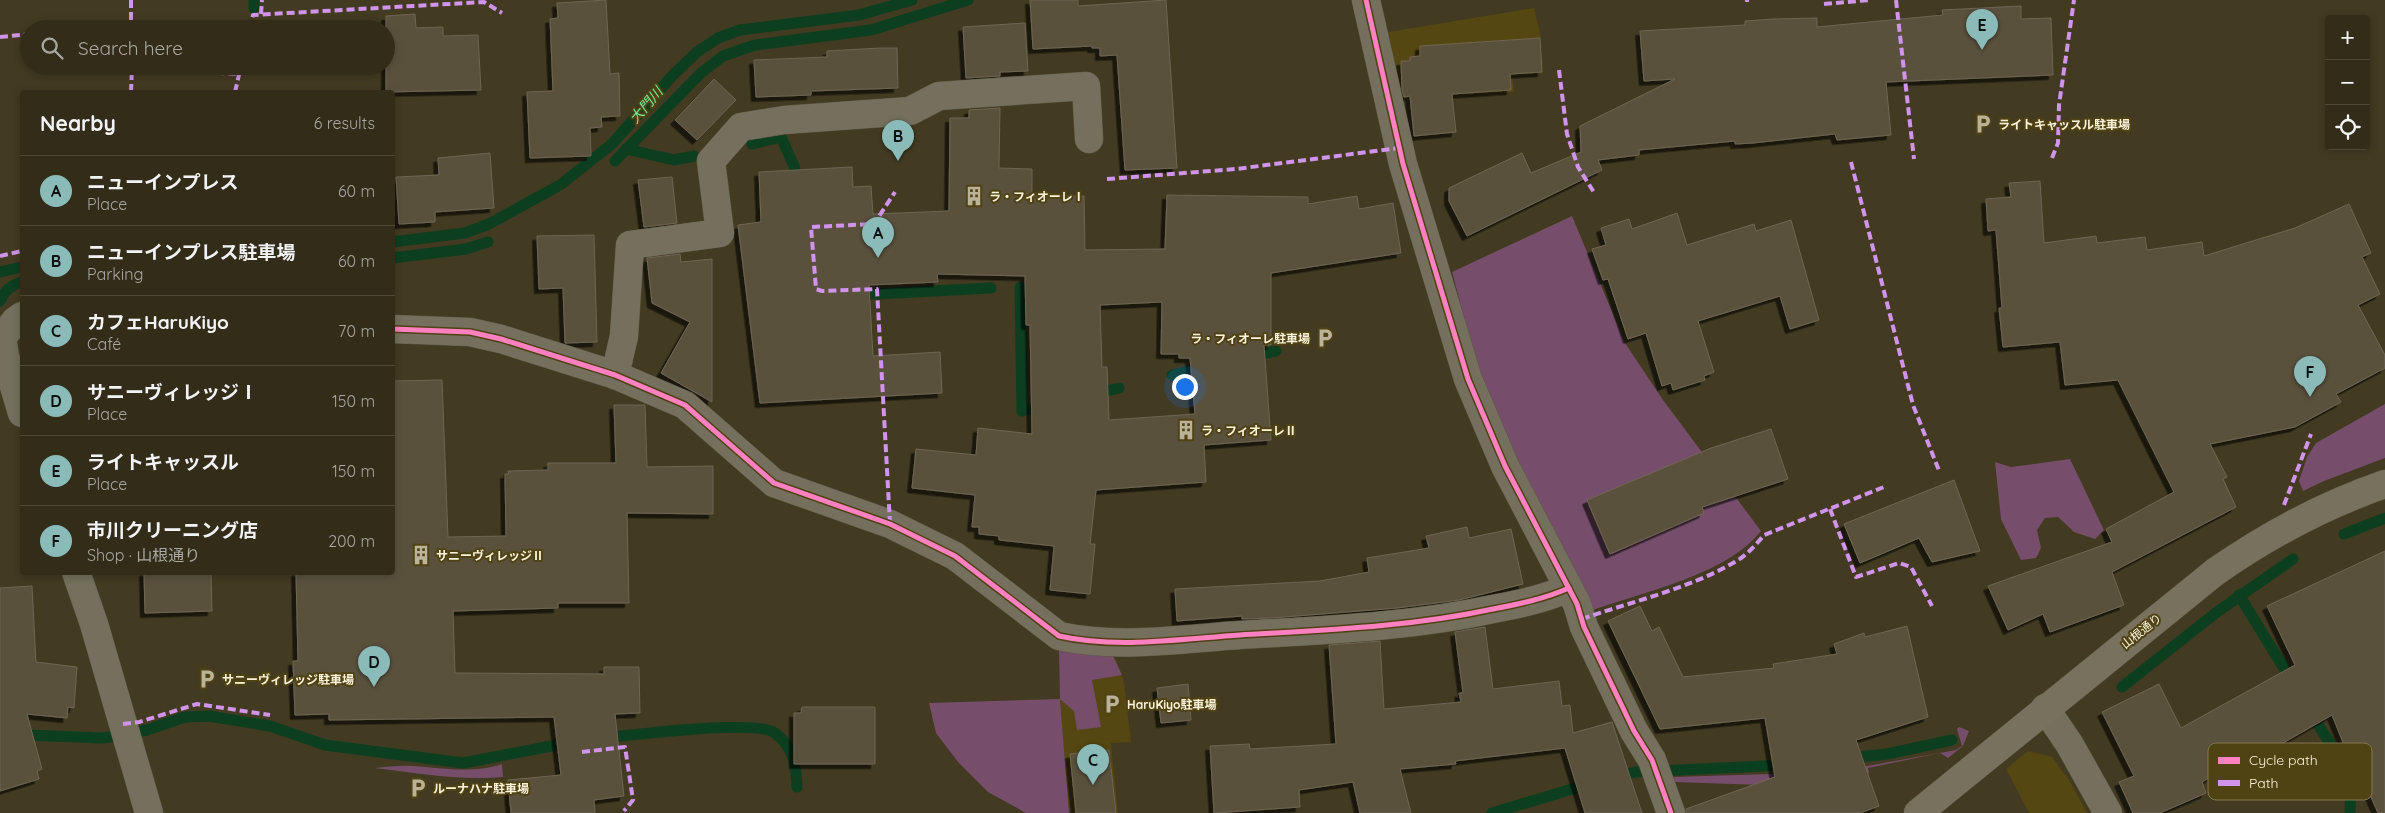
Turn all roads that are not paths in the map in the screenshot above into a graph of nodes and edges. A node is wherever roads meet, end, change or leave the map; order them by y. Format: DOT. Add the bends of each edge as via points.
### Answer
graph roads {
  1 [pos="1366,0"];
  2 [pos="1089,139"];
  3 [pos="20,317"];
  4 [pos="395,329"];
  5 [pos="1,338"];
  6 [pos="615,375"];
  7 [pos="20,406"];
  8 [pos="2385,484"];
  9 [pos="77,575"];
  10 [pos="1569,588"];
  11 [pos="2046,708"];
  12 [pos="149,813"];
  13 [pos="1670,813"];
  14 [pos="1918,813"];
  15 [pos="2108,813"];
  1 -- 10 [label="street" via="1403,164 1468,379 1505,466"];
  2 -- 6 [label="street" via="1086,86 939,96 910,111 784,120 741,127 711,161 720,233 630,245 624,336"];
  3 -- 5 [label="street"];
  4 -- 6 [label="street" via="470,332"];
  5 -- 7 [label="street"];
  6 -- 10 [label="street" via="685,405 774,483 890,524 956,556 1037,621 1067,638 1107,642 1150,641 1355,628 1448,618 1548,598"];
  8 -- 11 [label="street, 山根通り" via="2352,495 2256,543 2215,572"];
  9 -- 12 [label="street"];
  10 -- 13 [label="street" via="1584,627 1655,770"];
  11 -- 14 [label="street, 山根通り"];
  11 -- 15 [label="street"];
}
